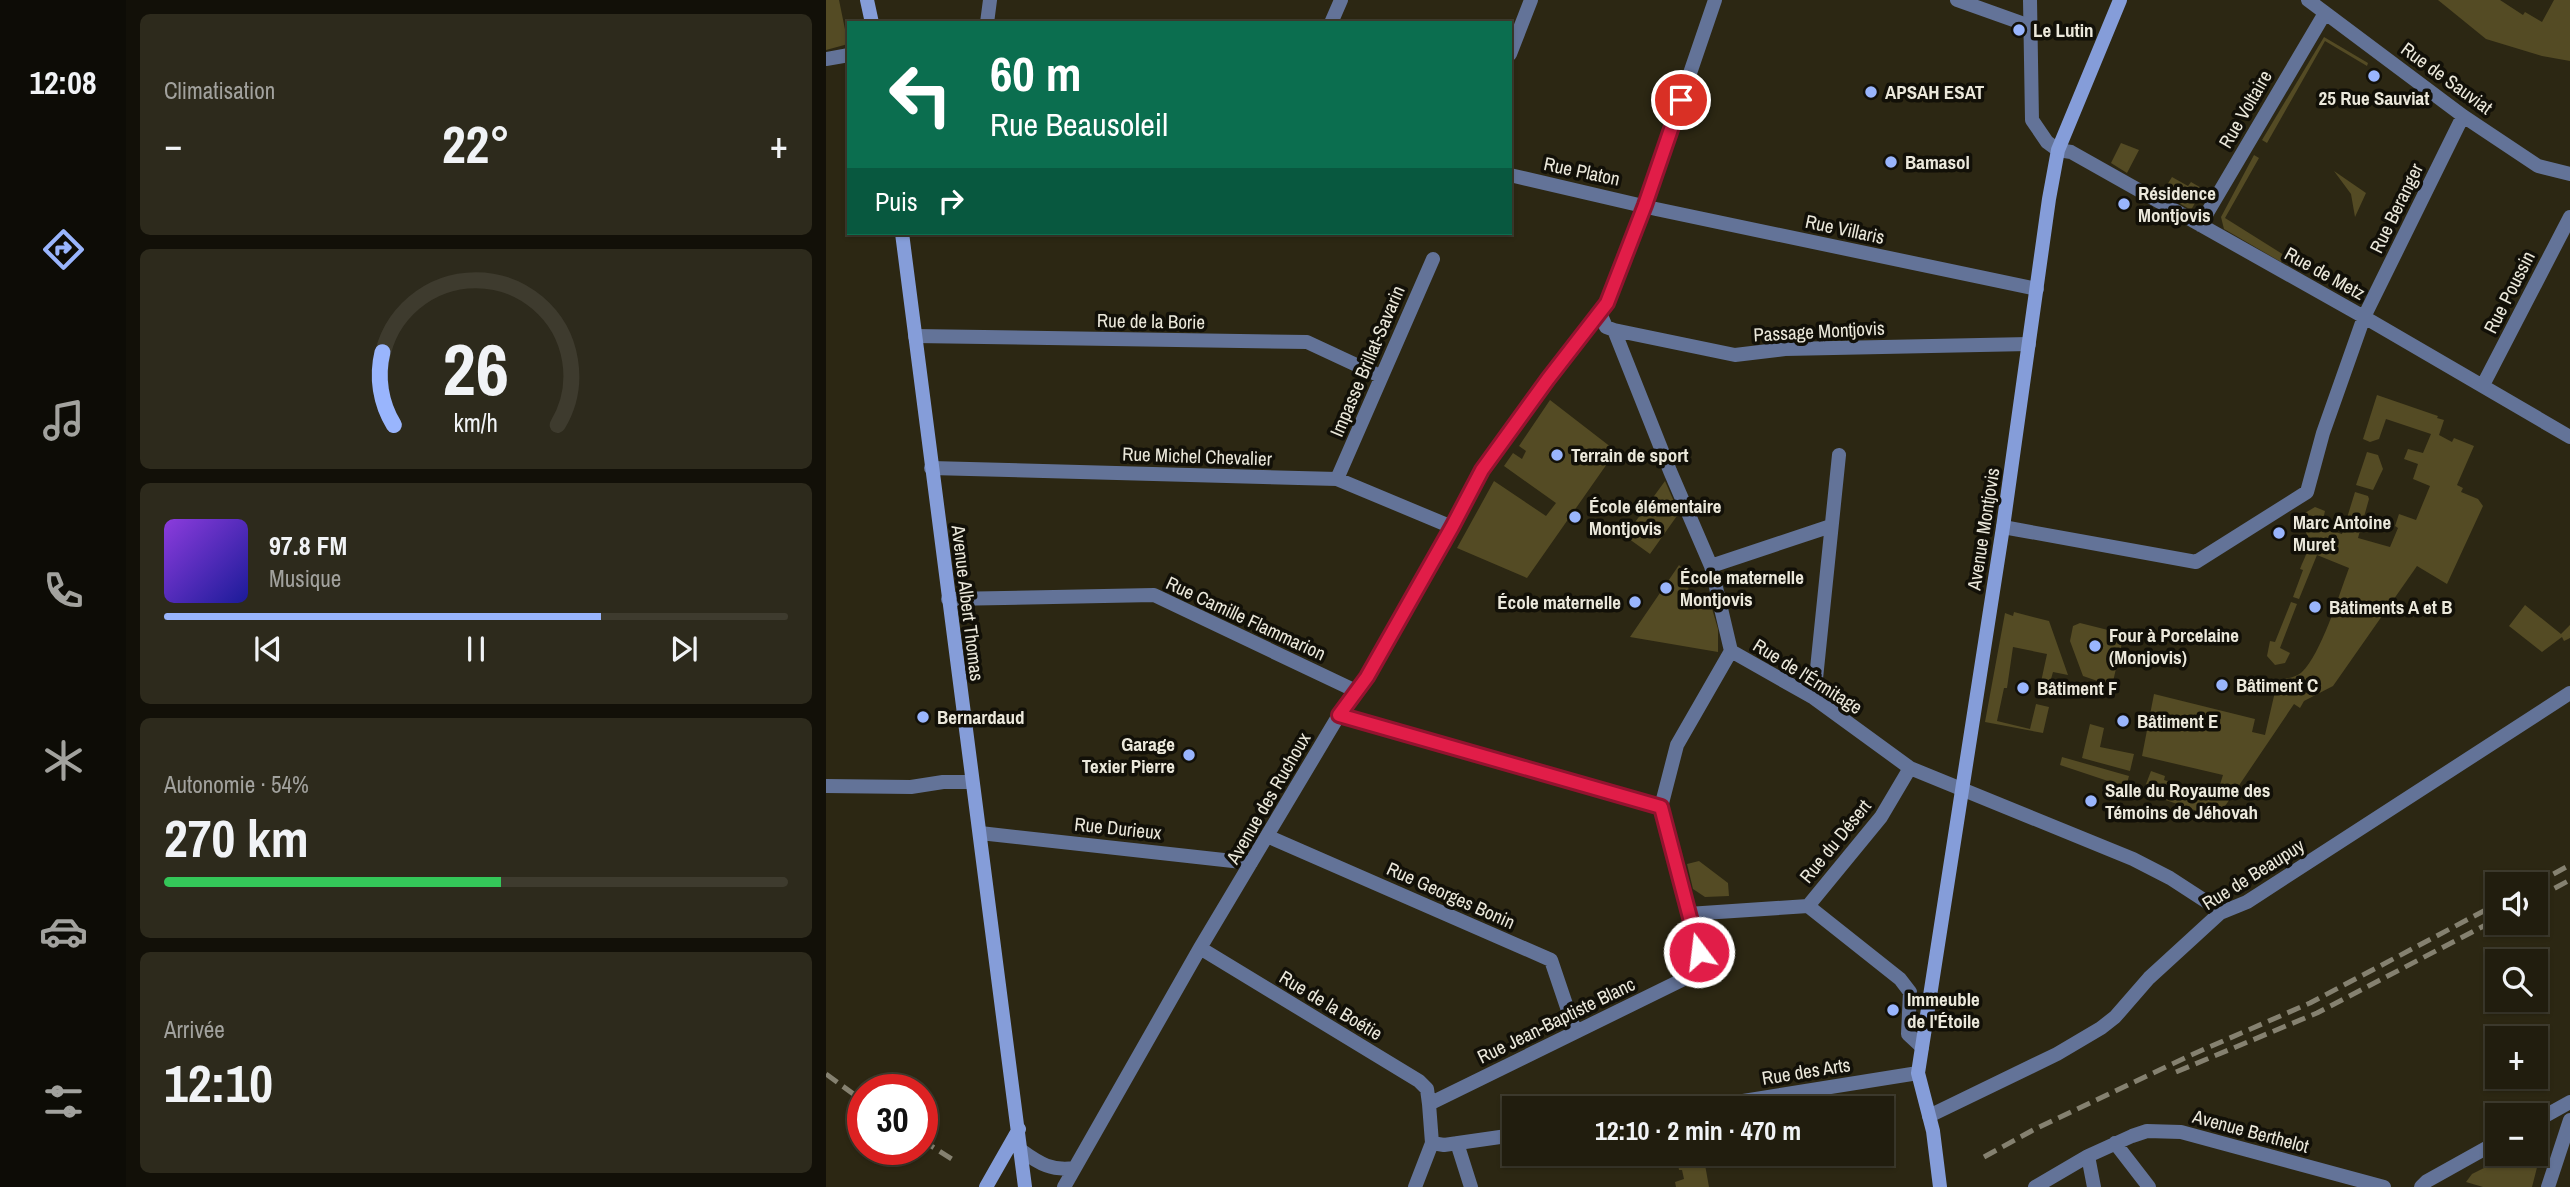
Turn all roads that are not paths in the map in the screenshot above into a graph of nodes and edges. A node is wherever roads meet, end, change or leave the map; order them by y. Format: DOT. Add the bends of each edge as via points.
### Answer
graph roads {
  1 [pos="867,0"];
  2 [pos="990,0"];
  3 [pos="1340,0"];
  4 [pos="1531,0"];
  5 [pos="1715,0"];
  6 [pos="1957,0"];
  7 [pos="2030,0"];
  8 [pos="2120,0"];
  9 [pos="2308,0"];
  10 [pos="2325,13"];
  11 [pos="872,21"];
  12 [pos="987,21"];
  13 [pos="1332,21"];
  14 [pos="2030,26"];
  15 [pos="1512,49"];
  16 [pos="847,55"];
  17 [pos="826,59"];
  18 [pos="2463,116"];
  19 [pos="2058,150"];
  20 [pos="2570,174"];
  21 [pos="1512,175"];
  22 [pos="1645,205"];
  23 [pos="2570,216"];
  24 [pos="2200,225"];
  25 [pos="902,235"];
  26 [pos="1433,259"];
  27 [pos="2037,289"];
  28 [pos="1600,313"];
  29 [pos="2364,317"];
  30 [pos="1614,330"];
  31 [pos="915,336"];
  32 [pos="2029,344"];
  33 [pos="1380,376"];
  34 [pos="2483,386"];
  35 [pos="2570,437"];
  36 [pos="1839,455"];
  37 [pos="932,468"];
  38 [pos="1338,479"];
  39 [pos="1831,526"];
  40 [pos="1452,527"];
  41 [pos="2003,527"];
  42 [pos="1711,566"];
  43 [pos="948,599"];
  44 [pos="1731,651"];
  45 [pos="1356,691"];
  46 [pos="2570,693"];
  47 [pos="1814,698"];
  48 [pos="1339,715"];
  49 [pos="1910,768"];
  50 [pos="972,782"];
  51 [pos="826,786"];
  52 [pos="1962,790"];
  53 [pos="1661,807"];
  54 [pos="980,832"];
  55 [pos="1267,836"];
  56 [pos="1251,863"];
  57 [pos="1808,906"];
  58 [pos="2220,913"];
  59 [pos="1688,914"];
  60 [pos="1200,948"];
  61 [pos="1576,1031"];
  62 [pos="1922,1047"];
  63 [pos="1918,1073"];
  64 [pos="1774,1096"];
  65 [pos="2570,1102"];
  66 [pos="1430,1104"];
  67 [pos="2548,1114"];
  68 [pos="1930,1116"];
  69 [pos="2570,1121"];
  70 [pos="1018,1129"];
  71 [pos="1502,1137"];
  72 [pos="1432,1143"];
  73 [pos="1457,1143"];
  74 [pos="2115,1143"];
  75 [pos="2485,1149"];
  76 [pos="1022,1151"];
  77 [pos="2088,1156"];
  78 [pos="1074,1168"];
  79 [pos="986,1187"];
  80 [pos="1025,1187"];
  81 [pos="1063,1187"];
  82 [pos="1415,1187"];
  83 [pos="1471,1187"];
  84 [pos="1940,1187"];
  85 [pos="2035,1187"];
  86 [pos="2094,1187"];
  87 [pos="2149,1187"];
  88 [pos="2384,1187"];
  89 [pos="2421,1187"];
  90 [pos="2548,1187"];
  1 -- 11 [label="main road"];
  2 -- 12 [label="street"];
  3 -- 13 [label="street"];
  4 -- 15 [label="street"];
  5 -- 22 [label="street, Avenue des Ruchoux"];
  6 -- 14 [label="street"];
  7 -- 14 [label="street"];
  8 -- 19 [label="main road, Avenue Montjovis"];
  9 -- 10 [label="street, Rue de Sauviat"];
  10 -- 18 [label="street, Rue de Sauviat"];
  10 -- 24 [label="street, Rue Voltaire"];
  14 -- 19 [label="street" via="2032,120"];
  16 -- 17 [label="street"];
  18 -- 20 [label="street, Rue de Sauviat" via="2539,166"];
  18 -- 29 [label="street, Rue Beranger"];
  19 -- 24 [label="street, Rue de Metz" via="2071,152"];
  19 -- 27 [label="main road, Avenue Montjovis"];
  21 -- 22 [label="street, Rue Platon"];
  22 -- 27 [label="street, Rue Villaris"];
  22 -- 28 [label="street, Avenue des Ruchoux"];
  23 -- 34 [label="street, Rue Poussin"];
  24 -- 29 [label="street, Rue de Metz"];
  25 -- 31 [label="main road, Avenue Albert Thomas"];
  26 -- 33 [label="street, Impasse Brillat-Savarin"];
  27 -- 32 [label="main road, Avenue Montjovis"];
  28 -- 30 [label="street, Rue de l'Érmitage" via="1606,327"];
  28 -- 40 [label="street, Avenue des Ruchoux" via="1482,470"];
  29 -- 34 [label="street, Rue de Metz"];
  29 -- 41 [label="street, Rue Beranger" via="2307,492 2196,562"];
  30 -- 32 [label="street, Passage Montjovis" via="1735,355 1785,349"];
  30 -- 42 [label="street, Rue de l'Érmitage"];
  31 -- 33 [label="street, Rue de la Borie" via="1307,342"];
  31 -- 37 [label="main road, Avenue Albert Thomas"];
  32 -- 41 [label="main road, Avenue Montjovis"];
  33 -- 38 [label="street, Impasse Brillat-Savarin"];
  34 -- 35 [label="street, Rue de Metz"];
  36 -- 39 [label="street"];
  37 -- 38 [label="street, Rue Michel Chevalier"];
  37 -- 43 [label="main road, Avenue Albert Thomas"];
  38 -- 40 [label="street, Rue Michel Chevalier"];
  39 -- 42 [label="street"];
  39 -- 47 [label="street"];
  40 -- 45 [label="street, Avenue des Ruchoux"];
  41 -- 52 [label="main road, Avenue Montjovis"];
  42 -- 44 [label="street, Rue de l'Érmitage"];
  43 -- 45 [label="street, Rue Camille Flammarion" via="1154,595"];
  43 -- 50 [label="main road, Avenue Albert Thomas"];
  44 -- 47 [label="street, Rue de l'Érmitage"];
  44 -- 53 [label="street, Rue Jean-Baptiste Blanc" via="1676,745"];
  45 -- 48 [label="street, Avenue des Ruchoux"];
  46 -- 58 [label="street, Rue de Beaupuy" via="2247,902"];
  47 -- 49 [label="street, Rue de l'Érmitage"];
  48 -- 53 [label="street"];
  48 -- 55 [label="street, Avenue des Ruchoux"];
  49 -- 52 [label="street, Rue de l'Érmitage"];
  49 -- 57 [label="street, Rue du Désert" via="1881,817"];
  50 -- 51 [label="street"];
  50 -- 54 [label="main road, Avenue Albert Thomas"];
  52 -- 58 [label="street, Rue de l'Érmitage" via="2133,859"];
  52 -- 62 [label="main road, Avenue Montjovis"];
  53 -- 59 [label="street, Rue Jean-Baptiste Blanc"];
  54 -- 56 [label="street, Rue Durieux"];
  54 -- 70 [label="main road, Avenue Albert Thomas"];
  55 -- 56 [label="street, Avenue des Ruchoux"];
  55 -- 61 [label="street, Rue Georges Bonin" via="1552,960"];
  56 -- 60 [label="street, Avenue des Ruchoux"];
  57 -- 59 [label="street, Rue du Désert"];
  57 -- 62 [label="street" via="1910,992 1908,1034"];
  58 -- 68 [label="street, Rue de Beaupuy" via="2101,1028"];
  59 -- 61 [label="street, Rue Jean-Baptiste Blanc" via="1699,952 1696,970"];
  60 -- 66 [label="street, Rue de la Boétie" via="1419,1081 1427,1089"];
  60 -- 78 [label="street, Avenue des Ruchoux"];
  61 -- 66 [label="street, Rue Jean-Baptiste Blanc"];
  62 -- 63 [label="main road, Avenue Montjovis"];
  63 -- 64 [label="street, Rue des Arts"];
  63 -- 68 [label="main road"];
  65 -- 67 [label="street"];
  66 -- 72 [label="street"];
  68 -- 84 [label="main road"];
  69 -- 90 [label="street"];
  70 -- 76 [label="main road, Avenue Albert Thomas"];
  70 -- 79 [label="main road"];
  71 -- 73 [label="street"];
  72 -- 73 [label="street"];
  72 -- 82 [label="street"];
  73 -- 83 [label="street"];
  74 -- 77 [label="street, Avenue Berthelot"];
  74 -- 87 [label="street"];
  74 -- 88 [label="street, Avenue Berthelot" via="2147,1131 2181,1132"];
  75 -- 89 [label="street"];
  76 -- 78 [label="street" via="1051,1168"];
  76 -- 80 [label="main road, Avenue Albert Thomas"];
  77 -- 85 [label="street, Avenue Berthelot"];
  77 -- 86 [label="street"];
  78 -- 81 [label="street, Avenue des Ruchoux"];
}
